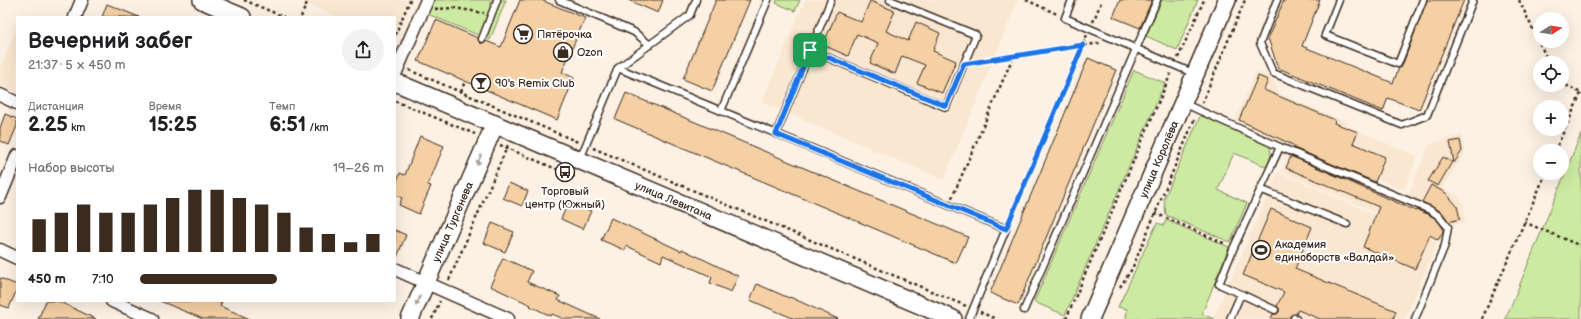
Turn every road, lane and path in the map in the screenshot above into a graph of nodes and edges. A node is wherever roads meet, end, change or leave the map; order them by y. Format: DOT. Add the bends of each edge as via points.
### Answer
graph roads {
  1 [pos="82,0"];
  2 [pos="202,0"];
  3 [pos="244,0"];
  4 [pos="308,0"];
  5 [pos="410,0"];
  6 [pos="497,0"];
  7 [pos="559,0"];
  8 [pos="696,0"];
  9 [pos="768,0"];
  10 [pos="831,0"];
  11 [pos="890,0"];
  12 [pos="1026,0"];
  13 [pos="1072,0"];
  14 [pos="1102,0"];
  15 [pos="1157,0"];
  16 [pos="1204,0"];
  17 [pos="1227,0"];
  18 [pos="1246,0"];
  19 [pos="1276,0"];
  20 [pos="1339,0"];
  21 [pos="1423,0"];
  22 [pos="1473,0"];
  23 [pos="1519,0"];
  24 [pos="425,5"];
  25 [pos="492,14"];
  26 [pos="75,16"];
  27 [pos="240,16"];
  28 [pos="282,16"];
  29 [pos="301,16"];
  30 [pos="1065,18"];
  31 [pos="1090,29"];
  32 [pos="396,33"];
  33 [pos="482,39"];
  34 [pos="1116,40"];
  35 [pos="650,45"];
  36 [pos="1083,45"];
  37 [pos="1137,49"];
  38 [pos="810,50"];
  39 [pos="1546,56"];
  40 [pos="1013,57"];
  41 [pos="964,64"];
  42 [pos="1175,65"];
  43 [pos="618,68"];
  44 [pos="408,70"];
  45 [pos="396,72"];
  46 [pos="1194,74"];
  47 [pos="465,81"];
  48 [pos="396,82"];
  49 [pos="1569,86"];
  50 [pos="461,92"];
  51 [pos="1581,93"];
  52 [pos="0,95"];
  53 [pos="459,98"];
  54 [pos="1182,102"];
  55 [pos="16,103"];
  56 [pos="1199,110"];
  57 [pos="721,111"];
  58 [pos="495,124"];
  59 [pos="514,132"];
  60 [pos="776,134"];
  61 [pos="1558,144"];
  62 [pos="1280,147"];
  63 [pos="583,153"];
  64 [pos="16,158"];
  65 [pos="1543,180"];
  66 [pos="1260,189"];
  67 [pos="0,197"];
  68 [pos="949,205"];
  69 [pos="1155,213"];
  70 [pos="1524,222"];
  71 [pos="1348,224"];
  72 [pos="1006,229"];
  73 [pos="1581,246"];
  74 [pos="1234,247"];
  75 [pos="0,250"];
  76 [pos="16,258"];
  77 [pos="396,269"];
  78 [pos="426,282"];
  79 [pos="444,291"];
  80 [pos="1119,291"];
  81 [pos="1241,294"];
  82 [pos="114,302"];
  83 [pos="973,309"];
  84 [pos="1024,310"];
  85 [pos="1275,310"];
  86 [pos="935,315"];
  87 [pos="152,319"];
  88 [pos="410,319"];
  89 [pos="432,319"];
  90 [pos="508,319"];
  91 [pos="954,319"];
  92 [pos="969,319"];
  93 [pos="996,319"];
  94 [pos="1066,319"];
  95 [pos="1090,319"];
  96 [pos="1230,319"];
  97 [pos="1415,319"];
  98 [pos="1482,319"];
  1 -- 26 [label="street"];
  2 -- 27 [label="main road"];
  3 -- 28 [label="path"];
  4 -- 29 [label="path"];
  5 -- 32 [label="path"];
  6 -- 25 [label="lane"];
  7 -- 35 [label="lane" via="634,32"];
  8 -- 35 [label="lane" via="690,15"];
  9 -- 57 [label="lane"];
  10 -- 38 [label="lane"];
  11 -- 41 [label="lane" via="976,35"];
  12 -- 30 [label="path"];
  13 -- 30 [label="lane"];
  14 -- 31 [label="path"];
  15 -- 37 [label="lane"];
  16 -- 42 [label="path"];
  17 -- 46 [label="main road, улица Королёва"];
  18 -- 56 [label="path"];
  19 -- 22 [label="lane" via="1260,43 1273,73 1402,124 1427,115"];
  20 -- 21 [label="lane" via="1325,35 1398,64"];
  23 -- 39 [label="path"];
  24 -- 25 [label="path"];
  24 -- 45 [label="street"];
  25 -- 33 [label="lane"];
  30 -- 31 [label="lane"];
  31 -- 34 [label="lane"];
  31 -- 36 [label="path"];
  34 -- 36 [label="path"];
  34 -- 37 [label="lane"];
  35 -- 43 [label="lane"];
  36 -- 40 [label="path"];
  36 -- 72 [label="path"];
  37 -- 42 [label="lane"];
  37 -- 84 [label="lane"];
  38 -- 41 [label="lane" via="946,106"];
  38 -- 60 [label="lane"];
  40 -- 41 [label="path"];
  40 -- 68 [label="path"];
  42 -- 46 [label="lane"];
  42 -- 94 [label="path"];
  43 -- 57 [label="lane"];
  43 -- 63 [label="lane"];
  44 -- 50 [label="path"];
  46 -- 54 [label="main road, улица Королёва"];
  47 -- 50 [label="path"];
  48 -- 58 [label="main road, улица Левитана"];
  49 -- 51 [label="path"];
  50 -- 53 [label="path"];
  50 -- 63 [label="path"];
  51 -- 61 [label="path"];
  52 -- 55 [label="street"];
  54 -- 56 [label="lane"];
  54 -- 95 [label="main road, улица Королёва"];
  56 -- 62 [label="lane"];
  56 -- 69 [label="path"];
  57 -- 60 [label="lane"];
  58 -- 59 [label="main road, улица Левитана"];
  58 -- 78 [label="main road, улица Тургенева, one-way"];
  59 -- 63 [label="main road, улица Левитана"];
  59 -- 79 [label="path"];
  60 -- 68 [label="lane"];
  62 -- 66 [label="lane"];
  62 -- 97 [label="lane" via="1409,200 1445,221 1448,233 1445,245"];
  63 -- 83 [label="path"];
  63 -- 86 [label="main road, улица Левитана"];
  64 -- 67 [label="street"];
  65 -- 70 [label="path"];
  66 -- 71 [label="lane"];
  66 -- 74 [label="lane"];
  68 -- 72 [label="lane"];
  69 -- 74 [label="path"];
  69 -- 80 [label="path" via="1132,270"];
  70 -- 73 [label="path"];
  70 -- 98 [label="path"];
  72 -- 83 [label="lane"];
  74 -- 81 [label="lane" via="1219,284"];
  75 -- 76 [label="street"];
  77 -- 78 [label="street"];
  78 -- 79 [label="street"];
  78 -- 88 [label="main road, улица Тургенева, one-way"];
  79 -- 89 [label="path"];
  79 -- 90 [label="street"];
  81 -- 85 [label="lane"];
  81 -- 96 [label="lane"];
  82 -- 87 [label="street"];
  83 -- 92 [label="lane"];
  83 -- 93 [label="path"];
  86 -- 91 [label="main road, улица Левитана"];
}
